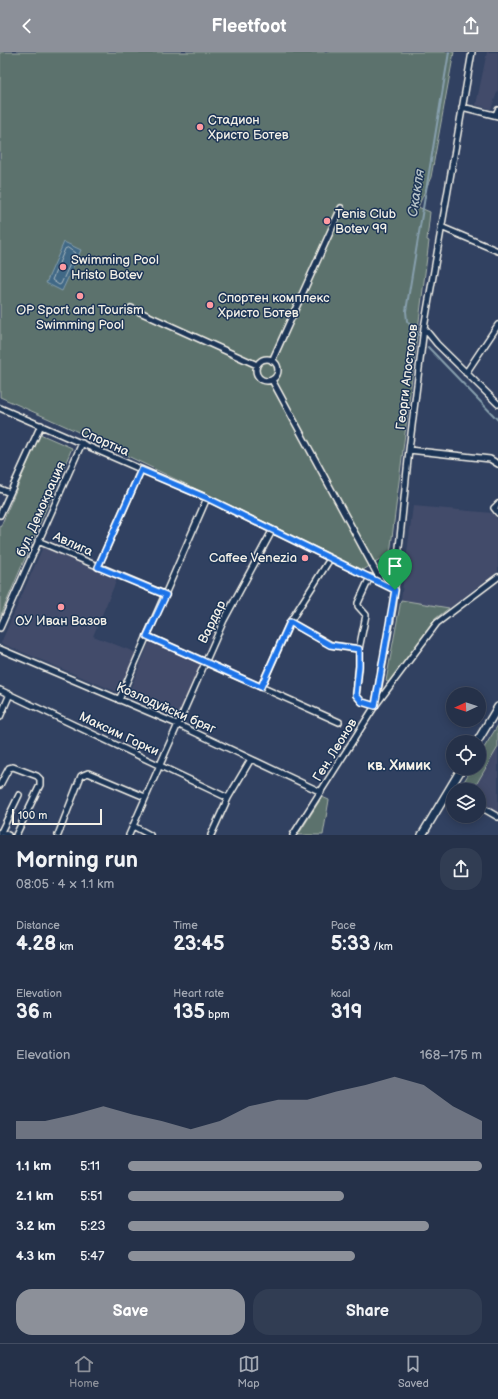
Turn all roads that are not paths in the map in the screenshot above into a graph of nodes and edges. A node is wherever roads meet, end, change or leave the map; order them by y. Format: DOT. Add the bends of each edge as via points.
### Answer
graph roads {
  1 [pos="472,52"];
  2 [pos="462,107"];
  3 [pos="498,110"];
  4 [pos="497,116"];
  5 [pos="341,208"];
  6 [pos="441,227"];
  7 [pos="498,251"];
  8 [pos="131,308"];
  9 [pos="498,325"];
  10 [pos="424,328"];
  11 [pos="272,361"];
  12 [pos="257,365"];
  13 [pos="466,373"];
  14 [pos="272,380"];
  15 [pos="498,404"];
  16 [pos="0,408"];
  17 [pos="41,426"];
  18 [pos="82,443"];
  19 [pos="409,450"];
  20 [pos="498,464"];
  21 [pos="141,470"];
  22 [pos="0,490"];
  23 [pos="10,493"];
  24 [pos="207,498"];
  25 [pos="498,504"];
  26 [pos="498,513"];
  27 [pos="0,515"];
  28 [pos="272,531"];
  29 [pos="38,541"];
  30 [pos="330,559"];
  31 [pos="98,567"];
  32 [pos="370,577"];
  33 [pos="498,577"];
  34 [pos="383,583"];
  35 [pos="395,590"];
  36 [pos="166,595"];
  37 [pos="290,622"];
  38 [pos="0,628"];
  39 [pos="147,636"];
  40 [pos="0,649"];
  41 [pos="359,649"];
  42 [pos="205,662"];
  43 [pos="261,687"];
  44 [pos="0,690"];
  45 [pos="10,694"];
  46 [pos="119,700"];
  47 [pos="375,706"];
  48 [pos="498,707"];
  49 [pos="0,717"];
  50 [pos="338,722"];
  51 [pos="177,724"];
  52 [pos="481,735"];
  53 [pos="251,758"];
  54 [pos="159,765"];
  55 [pos="0,785"];
  56 [pos="321,792"];
  57 [pos="19,795"];
  58 [pos="145,797"];
  59 [pos="446,797"];
  60 [pos="228,798"];
  61 [pos="486,810"];
  62 [pos="498,817"];
  63 [pos="133,826"];
  64 [pos="0,833"];
  65 [pos="8,835"];
  66 [pos="16,835"];
  67 [pos="58,835"];
  68 [pos="129,835"];
  69 [pos="150,835"];
  70 [pos="211,835"];
  71 [pos="293,835"];
  72 [pos="422,835"];
  1 -- 2 [label="street, Георги Апостолов"];
  2 -- 4 [label="street"];
  2 -- 6 [label="street, Георги Апостолов"];
  3 -- 4 [label="street"];
  5 -- 11 [label="street"];
  6 -- 7 [label="street"];
  6 -- 10 [label="street, Георги Апостолов"];
  8 -- 12 [label="street"];
  9 -- 13 [label="street"];
  10 -- 13 [label="street"];
  10 -- 19 [label="street, Георги Апостолов"];
  11 -- 12 [label="street" via="262,360"];
  11 -- 14 [label="street" via="278,372"];
  12 -- 14 [label="street" via="258,377 265,381"];
  13 -- 15 [label="street"];
  14 -- 34 [label="street"];
  16 -- 17 [label="street, Спортна"];
  17 -- 18 [label="street, Спортна"];
  17 -- 23 [label="street"];
  18 -- 21 [label="street, Спортна"];
  18 -- 29 [label="street, бул. Демокрация"];
  19 -- 20 [label="street" via="490,459"];
  19 -- 35 [label="street, Георги Апостолов"];
  21 -- 24 [label="street, Спортна"];
  21 -- 31 [label="street"];
  22 -- 23 [label="street"];
  23 -- 27 [label="street"];
  24 -- 28 [label="street, Спортна"];
  24 -- 36 [label="street"];
  25 -- 26 [label="street" via="494,508"];
  28 -- 30 [label="street, Спортна"];
  28 -- 42 [label="street, Вардар" via="224,620"];
  29 -- 31 [label="street, Авлига"];
  29 -- 38 [label="street, бул. Демокрация"];
  30 -- 32 [label="street, Спортна"];
  30 -- 37 [label="street"];
  31 -- 36 [label="street, Авлига"];
  32 -- 34 [label="street, Спортна"];
  32 -- 41 [label="street" via="358,603 366,614"];
  33 -- 47 [label="street, Ген. Леонов" via="437,623"];
  34 -- 35 [label="street, Спортна"];
  35 -- 47 [label="street, Георги Апостолов"];
  36 -- 39 [label="street"];
  37 -- 41 [label="street" via="330,645"];
  37 -- 43 [label="street"];
  39 -- 42 [label="street"];
  39 -- 46 [label="street"];
  40 -- 46 [label="street, Козлодуйски бряг"];
  41 -- 47 [label="street" via="356,695 362,702"];
  42 -- 43 [label="street"];
  42 -- 51 [label="street, Вардар"];
  43 -- 50 [label="street"];
  44 -- 45 [label="street, Максим Горки"];
  45 -- 49 [label="street"];
  45 -- 54 [label="street, Максим Горки"];
  46 -- 51 [label="street, Козлодуйски бряг"];
  47 -- 56 [label="street, Ген. Леонов"];
  48 -- 52 [label="street"];
  51 -- 53 [label="street, Козлодуйски бряг"];
  51 -- 54 [label="street, Вардар"];
  53 -- 56 [label="street, Козлодуйски бряг"];
  53 -- 60 [label="street"];
  54 -- 58 [label="street, Вардар"];
  54 -- 60 [label="street, Максим Горки"];
  55 -- 66 [label="street" via="9,768 13,767 40,779 40,786"];
  56 -- 71 [label="street, Ген. Леонов"];
  57 -- 64 [label="street"];
  58 -- 63 [label="street, Вардар"];
  58 -- 67 [label="street" via="88,773 84,774"];
  59 -- 72 [label="street"];
  60 -- 70 [label="street"];
  61 -- 62 [label="street"];
  63 -- 68 [label="street, Вардар"];
  63 -- 69 [label="street"];
  64 -- 65 [label="street"];
}
